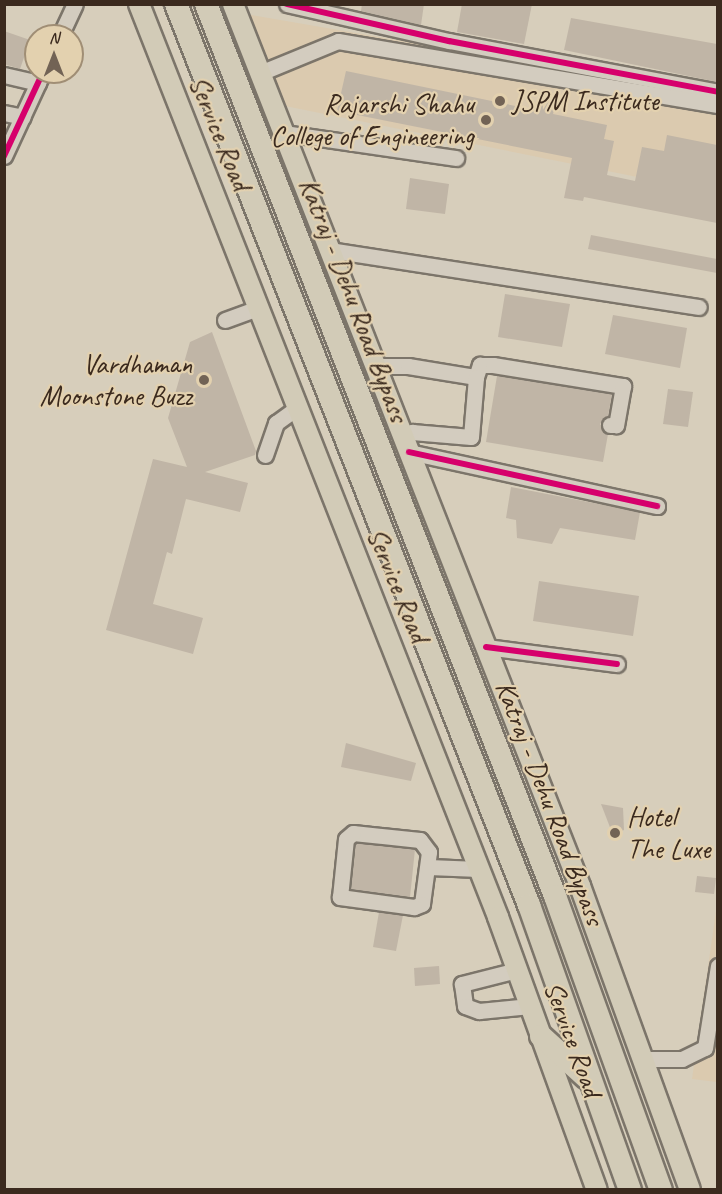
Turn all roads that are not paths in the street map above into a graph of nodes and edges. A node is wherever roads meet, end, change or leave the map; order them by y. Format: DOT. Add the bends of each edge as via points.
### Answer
graph roads {
  1 [pos="75,4"];
  2 [pos="139,4"];
  3 [pos="176,4"];
  4 [pos="206,4"];
  5 [pos="233,4"];
  6 [pos="287,4"];
  7 [pos="66,24"];
  8 [pos="260,73"];
  9 [pos="4,75"];
  10 [pos="24,77"];
  11 [pos="37,84"];
  12 [pos="717,92"];
  13 [pos="717,105"];
  14 [pos="4,113"];
  15 [pos="23,117"];
  16 [pos="284,133"];
  17 [pos="4,156"];
  18 [pos="456,158"];
  19 [pos="330,250"];
  20 [pos="699,307"];
  21 [pos="258,308"];
  22 [pos="225,320"];
  23 [pos="376,366"];
  24 [pos="476,377"];
  25 [pos="297,408"];
  26 [pos="610,425"];
  27 [pos="407,446"];
  28 [pos="264,455"];
  29 [pos="657,506"];
  30 [pos="486,647"];
  31 [pos="617,664"];
  32 [pos="428,867"];
  33 [pos="479,869"];
  34 [pos="717,966"];
  35 [pos="517,970"];
  36 [pos="530,1006"];
  37 [pos="541,1036"];
  38 [pos="643,1059"];
  39 [pos="591,1081"];
  40 [pos="597,1190"];
  41 [pos="630,1190"];
  42 [pos="661,1190"];
  43 [pos="690,1190"];
  1 -- 7 [label="street"];
  2 -- 21 [label="main road, Service Road"];
  3 -- 39 [label="highway, Katraj - Dehu Road Bypass" via="529,905"];
  4 -- 42 [label="highway, Katraj - Dehu Road Bypass" via="555,896"];
  5 -- 8 [label="main road, Service Road"];
  6 -- 12 [label="street" via="449,41"];
  8 -- 13 [label="street" via="339,41"];
  8 -- 16 [label="main road, Service Road"];
  9 -- 10 [label="street"];
  11 -- 15 [label="street"];
  14 -- 15 [label="street"];
  15 -- 17 [label="street"];
  16 -- 18 [label="street"];
  16 -- 19 [label="main road, Service Road"];
  19 -- 20 [label="street"];
  19 -- 23 [label="main road, Service Road"];
  21 -- 22 [label="street"];
  21 -- 25 [label="main road, Service Road"];
  23 -- 24 [label="street" via="408,366"];
  23 -- 27 [label="main road, Service Road"];
  24 -- 26 [label="street" via="480,364 493,364 623,386 616,425"];
  24 -- 27 [label="street" via="471,437 412,432"];
  25 -- 28 [label="street" via="276,423"];
  25 -- 33 [label="main road, Service Road"];
  27 -- 29 [label="street"];
  27 -- 30 [label="main road, Service Road"];
  30 -- 31 [label="street"];
  30 -- 38 [label="main road, Service Road"];
  32 -- 32 [label="street" via="429,852 420,840 353,833 346,839 339,894 419,906"];
  32 -- 33 [label="street"];
  33 -- 35 [label="main road, Service Road"];
  34 -- 38 [label="street" via="705,1048 682,1059"];
  35 -- 36 [label="main road, Service Road"];
  35 -- 36 [label="street" via="462,984 465,1006 479,1011"];
  36 -- 37 [label="main road, Service Road"];
  37 -- 39 [label="highway"];
  37 -- 40 [label="main road, Service Road"];
  38 -- 43 [label="main road, Service Road"];
  39 -- 41 [label="highway, Katraj - Dehu Road Bypass"];
}
